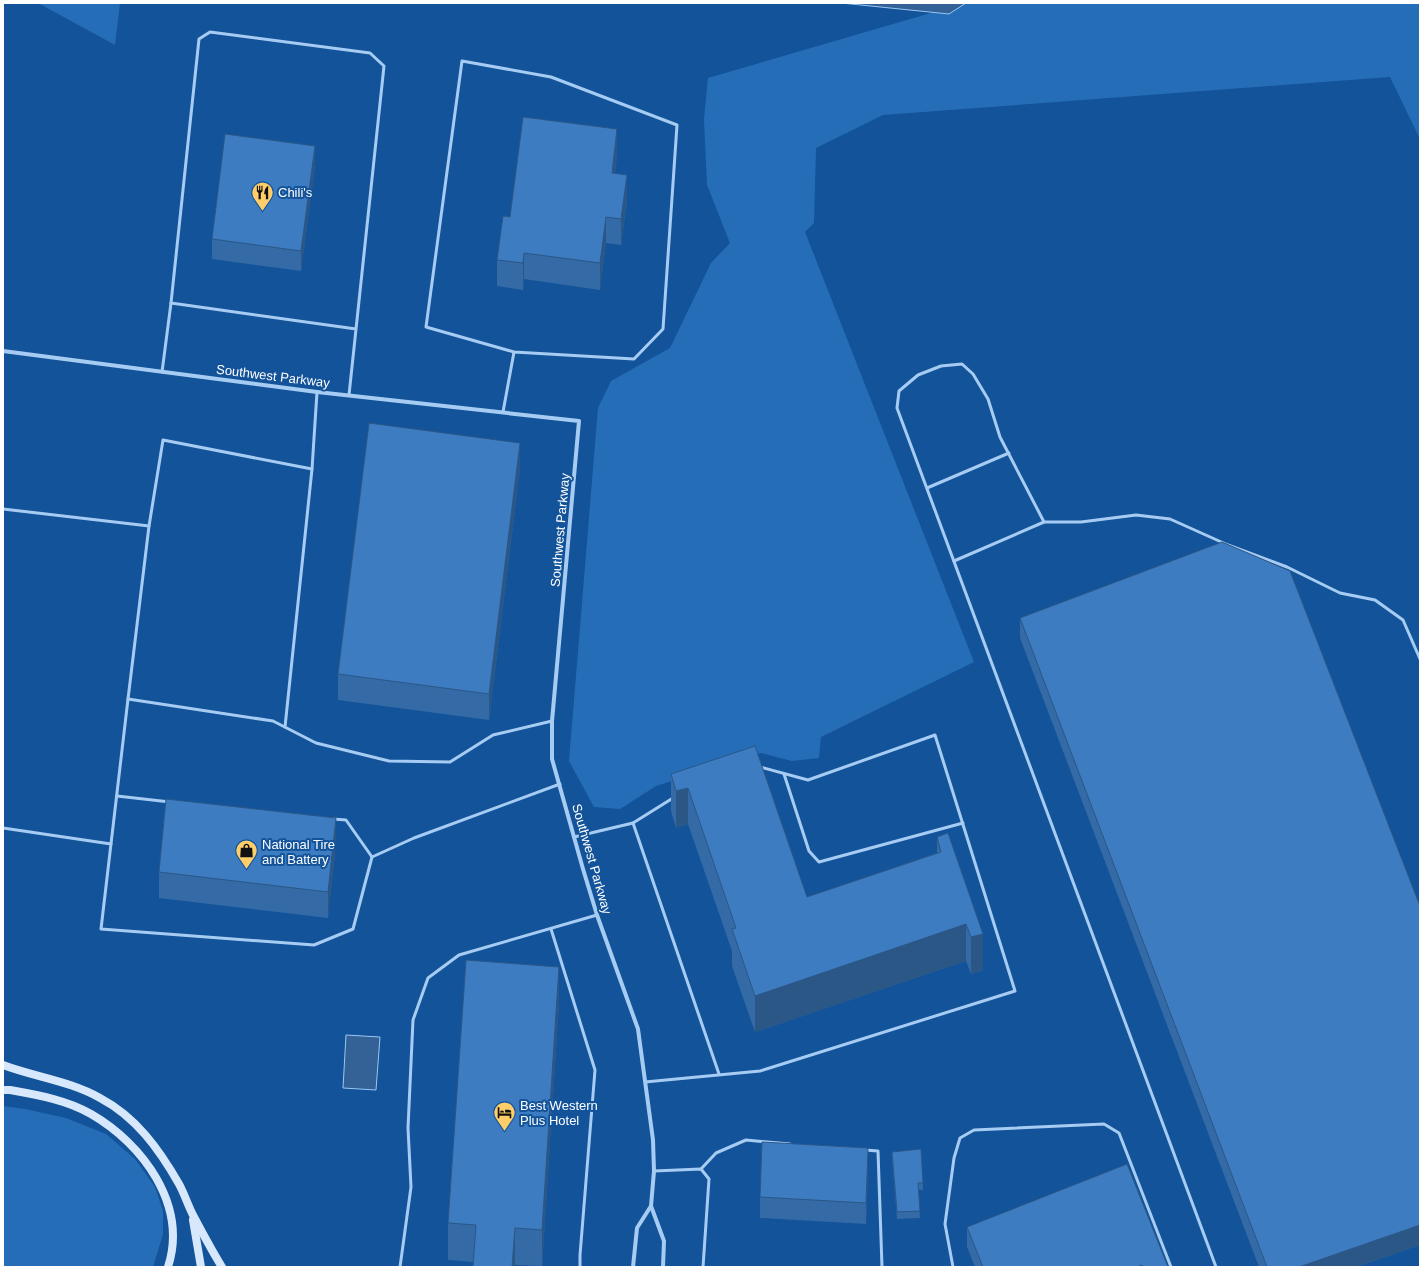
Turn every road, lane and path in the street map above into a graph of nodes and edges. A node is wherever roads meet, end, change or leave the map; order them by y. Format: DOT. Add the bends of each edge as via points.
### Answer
graph roads {
  1 [pos="171,303"];
  2 [pos="356,328"];
  3 [pos="3,351"];
  4 [pos="514,352"];
  5 [pos="162,372"];
  6 [pos="317,392"];
  7 [pos="348,395"];
  8 [pos="503,412"];
  9 [pos="1009,453"];
  10 [pos="312,469"];
  11 [pos="927,488"];
  12 [pos="3,509"];
  13 [pos="1044,522"];
  14 [pos="149,526"];
  15 [pos="954,560"];
  16 [pos="1420,659"];
  17 [pos="128,699"];
  18 [pos="552,721"];
  19 [pos="285,727"];
  20 [pos="755,766"];
  21 [pos="784,774"];
  22 [pos="560,784"];
  23 [pos="117,796"];
  24 [pos="677,796"];
  25 [pos="172,802"];
  26 [pos="330,819"];
  27 [pos="633,823"];
  28 [pos="963,823"];
  29 [pos="3,828"];
  30 [pos="574,837"];
  31 [pos="111,844"];
  32 [pos="372,857"];
  33 [pos="597,915"];
  34 [pos="551,929"];
  35 [pos="3,1065"];
  36 [pos="719,1074"];
  37 [pos="645,1082"];
  38 [pos="3,1090"];
  39 [pos="793,1144"];
  40 [pos="862,1150"];
  41 [pos="702,1170"];
  42 [pos="654,1171"];
  43 [pos="651,1206"];
  44 [pos="193,1216"];
  45 [pos="168,1267"];
  46 [pos="201,1267"];
  47 [pos="222,1267"];
  48 [pos="400,1267"];
  49 [pos="580,1267"];
  50 [pos="633,1267"];
  51 [pos="662,1267"];
  52 [pos="703,1267"];
  53 [pos="882,1267"];
  54 [pos="953,1267"];
  55 [pos="1171,1267"];
  56 [pos="1216,1267"];
  1 -- 2 [label="lane"];
  1 -- 2 [label="lane" via="199,39 210,32 370,53 384,66"];
  1 -- 5 [label="lane"];
  2 -- 7 [label="lane"];
  3 -- 5 [label="street, Southwest Parkway"];
  4 -- 4 [label="lane" via="426,327 462,61 551,76 677,125 663,329 634,359"];
  4 -- 8 [label="lane"];
  5 -- 6 [label="street, Southwest Parkway"];
  6 -- 7 [label="street, Southwest Parkway"];
  6 -- 10 [label="lane"];
  7 -- 8 [label="street, Southwest Parkway"];
  8 -- 18 [label="street, Southwest Parkway" via="580,420"];
  9 -- 11 [label="lane"];
  9 -- 11 [label="lane" via="1000,437 988,399 973,374 962,364 941,366 918,375 899,391 898,408"];
  9 -- 13 [label="lane"];
  10 -- 14 [label="lane" via="163,440"];
  10 -- 19 [label="lane"];
  11 -- 15 [label="lane"];
  12 -- 14 [label="lane"];
  13 -- 15 [label="lane"];
  13 -- 16 [label="lane" via="1081,522 1136,515 1170,519 1228,545 1287,567 1340,593 1375,600 1403,620"];
  14 -- 17 [label="lane"];
  15 -- 56 [label="lane"];
  17 -- 19 [label="lane" via="273,721"];
  17 -- 23 [label="lane"];
  18 -- 19 [label="lane" via="493,735 450,762 389,761 316,743"];
  18 -- 22 [label="street, Southwest Parkway" via="552,759"];
  20 -- 21 [label="lane"];
  21 -- 28 [label="lane" via="808,851 819,862"];
  21 -- 28 [label="lane" via="808,780 935,735"];
  22 -- 30 [label="street, Southwest Parkway"];
  22 -- 32 [label="lane" via="414,838"];
  23 -- 25 [label="lane"];
  23 -- 31 [label="lane"];
  24 -- 27 [label="lane"];
  26 -- 32 [label="lane" via="346,820"];
  27 -- 30 [label="lane"];
  27 -- 36 [label="lane"];
  28 -- 36 [label="lane" via="1015,991 760,1071"];
  29 -- 31 [label="lane"];
  30 -- 33 [label="street, Southwest Parkway"];
  31 -- 32 [label="lane" via="101,929 314,945 353,929"];
  33 -- 34 [label="lane"];
  33 -- 37 [label="street, Southwest Parkway" via="638,1029"];
  34 -- 48 [label="lane" via="459,955 428,978 413,1020 408,1128 411,1187"];
  34 -- 49 [label="lane" via="595,1070"];
  35 -- 44 [label="main road" via="68,1083 100,1098 127,1115 148,1136 179,1185"];
  36 -- 37 [label="lane"];
  37 -- 42 [label="street, Southwest Parkway" via="653,1140"];
  38 -- 45 [label="main road" via="55,1099 91,1114 121,1135 142,1155 161,1185 172,1220 172,1254"];
  39 -- 41 [label="lane" via="746,1140 716,1153"];
  40 -- 53 [label="lane" via="878,1151"];
  41 -- 42 [label="lane"];
  41 -- 52 [label="lane" via="709,1179"];
  42 -- 43 [label="street, Southwest Parkway"];
  43 -- 50 [label="street, Southwest Parkway" via="637,1228"];
  43 -- 51 [label="street, Southwest Parkway" via="664,1241"];
  44 -- 46 [label="main road"];
  44 -- 47 [label="main road"];
  54 -- 55 [label="lane" via="945,1224 954,1158 960,1138 974,1130 1104,1124 1119,1133"];
}
